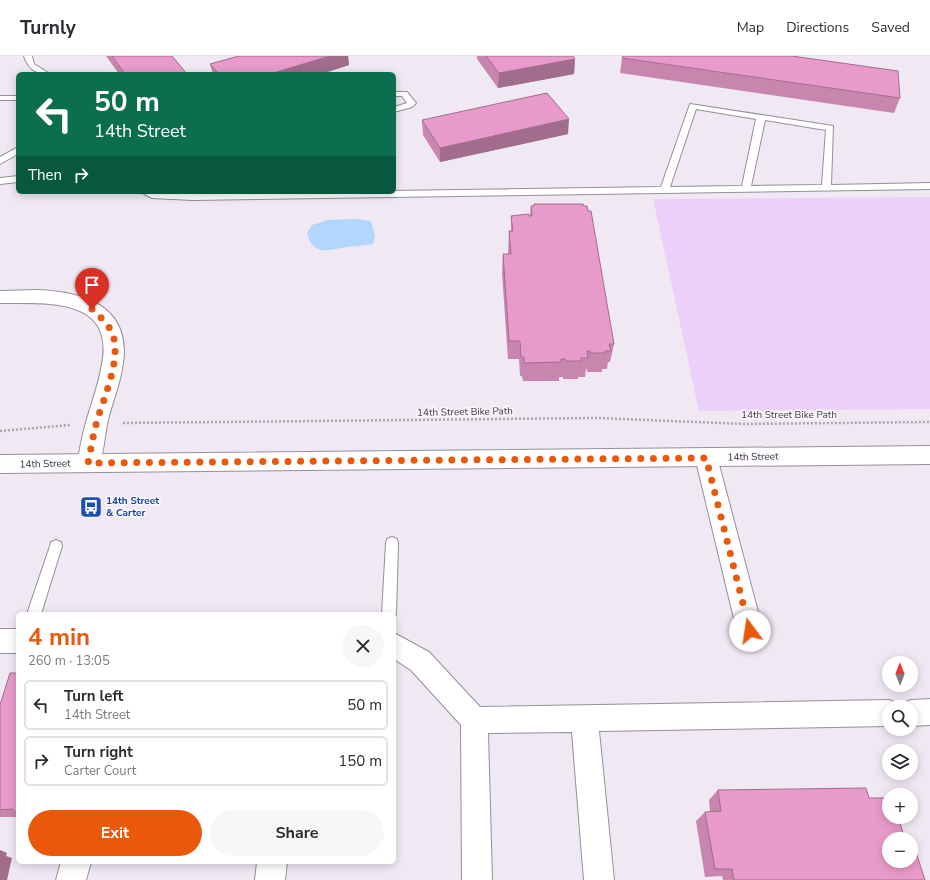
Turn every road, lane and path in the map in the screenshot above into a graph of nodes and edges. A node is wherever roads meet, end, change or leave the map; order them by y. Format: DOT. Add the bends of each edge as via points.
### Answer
graph roads {
  1 [pos="28,56"];
  2 [pos="43,72"];
  3 [pos="396,94"];
  4 [pos="0,98"];
  5 [pos="16,98"];
  6 [pos="396,109"];
  7 [pos="761,117"];
  8 [pos="16,151"];
  9 [pos="0,161"];
  10 [pos="16,179"];
  11 [pos="0,182"];
  12 [pos="930,186"];
  13 [pos="826,187"];
  14 [pos="746,188"];
  15 [pos="665,190"];
  16 [pos="396,193"];
  17 [pos="150,194"];
  18 [pos="276,194"];
  19 [pos="0,297"];
  20 [pos="96,422"];
  21 [pos="930,422"];
  22 [pos="0,431"];
  23 [pos="930,455"];
  24 [pos="706,458"];
  25 [pos="88,463"];
  26 [pos="0,464"];
  27 [pos="392,543"];
  28 [pos="56,546"];
  29 [pos="35,612"];
  30 [pos="389,612"];
  31 [pos="750,631"];
  32 [pos="0,641"];
  33 [pos="16,641"];
  34 [pos="396,646"];
  35 [pos="930,712"];
  36 [pos="882,713"];
  37 [pos="918,713"];
  38 [pos="584,718"];
  39 [pos="474,720"];
  40 [pos="76,864"];
  41 [pos="272,864"];
  42 [pos="72,880"];
  43 [pos="270,880"];
  44 [pos="477,880"];
  45 [pos="599,880"];
  1 -- 2 [label="lane" via="31,65"];
  3 -- 6 [label="lane" via="404,94 412,103"];
  4 -- 5 [label="lane"];
  7 -- 13 [label="lane" via="830,128"];
  7 -- 14 [label="lane"];
  7 -- 15 [label="lane" via="692,106"];
  8 -- 9 [label="lane"];
  10 -- 11 [label="lane"];
  12 -- 13 [label="lane"];
  13 -- 14 [label="lane"];
  14 -- 15 [label="lane"];
  15 -- 16 [label="lane"];
  17 -- 18 [label="lane"];
  19 -- 20 [label="street" via="70,300 92,309 105,320 113,335 113,370"];
  20 -- 21 [label="path, 14th Street Bike Path" via="164,424 598,418 745,424"];
  20 -- 22 [label="path, 14th Street Bike Path"];
  20 -- 25 [label="street"];
  23 -- 24 [label="street, 14th Street"];
  24 -- 25 [label="street, 14th Street"];
  24 -- 31 [label="street"];
  25 -- 26 [label="street, 14th Street"];
  27 -- 30 [label="lane"];
  28 -- 29 [label="lane"];
  32 -- 33 [label="street"];
  34 -- 39 [label="street" via="420,662"];
  35 -- 37 [label="street"];
  36 -- 38 [label="street"];
  38 -- 39 [label="street"];
  38 -- 45 [label="street"];
  39 -- 44 [label="street"];
  40 -- 42 [label="street"];
  41 -- 43 [label="street"];
}
